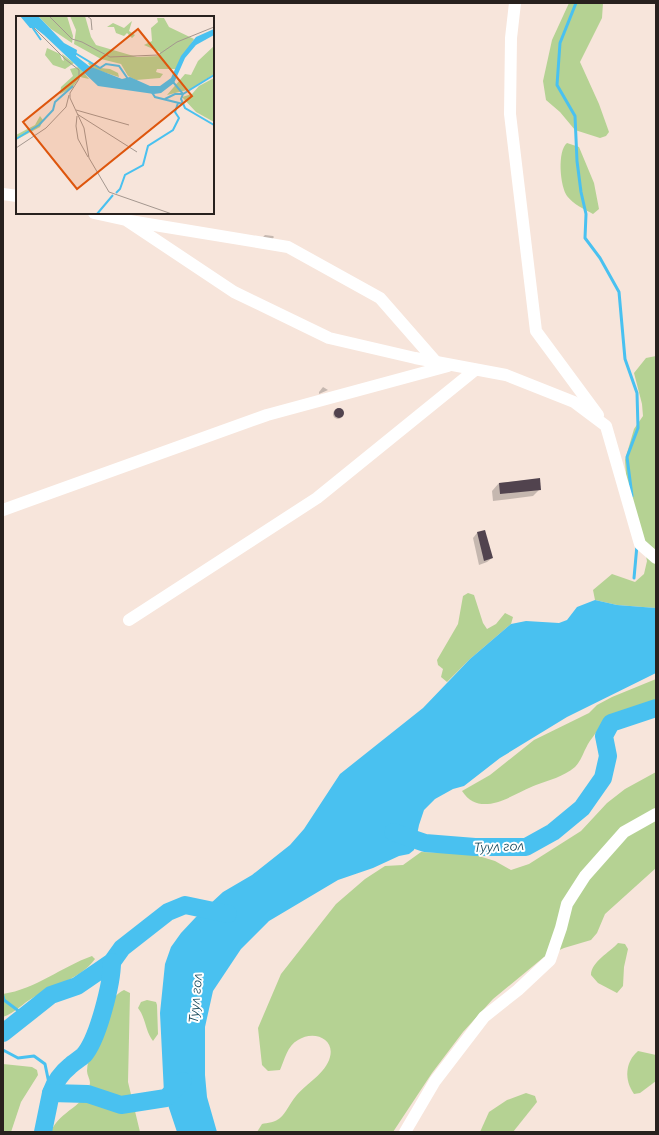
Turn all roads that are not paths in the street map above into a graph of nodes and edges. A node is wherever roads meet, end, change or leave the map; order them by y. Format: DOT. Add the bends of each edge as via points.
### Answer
graph roads {
  1 [pos="515,3"];
  2 [pos="3,194"];
  3 [pos="16,196"];
  4 [pos="99,214"];
  5 [pos="126,220"];
  6 [pos="436,362"];
  7 [pos="451,365"];
  8 [pos="475,370"];
  9 [pos="606,426"];
  10 [pos="3,510"];
  11 [pos="656,558"];
  12 [pos="129,620"];
  13 [pos="656,814"];
  14 [pos="405,1132"];
  1 -- 9 [label="street" via="511,38 510,114 536,331"];
  2 -- 3 [label="street"];
  4 -- 5 [label="street"];
  5 -- 6 [label="street" via="234,292 329,338"];
  5 -- 6 [label="street" via="288,247 380,298"];
  6 -- 7 [label="street"];
  7 -- 8 [label="street"];
  7 -- 10 [label="street" via="267,415"];
  8 -- 9 [label="street" via="506,375 574,402"];
  8 -- 12 [label="street" via="317,498"];
  9 -- 11 [label="street" via="640,544"];
  13 -- 14 [label="street" via="624,832 585,876 567,904 550,960 484,1017 435,1081"];
}
